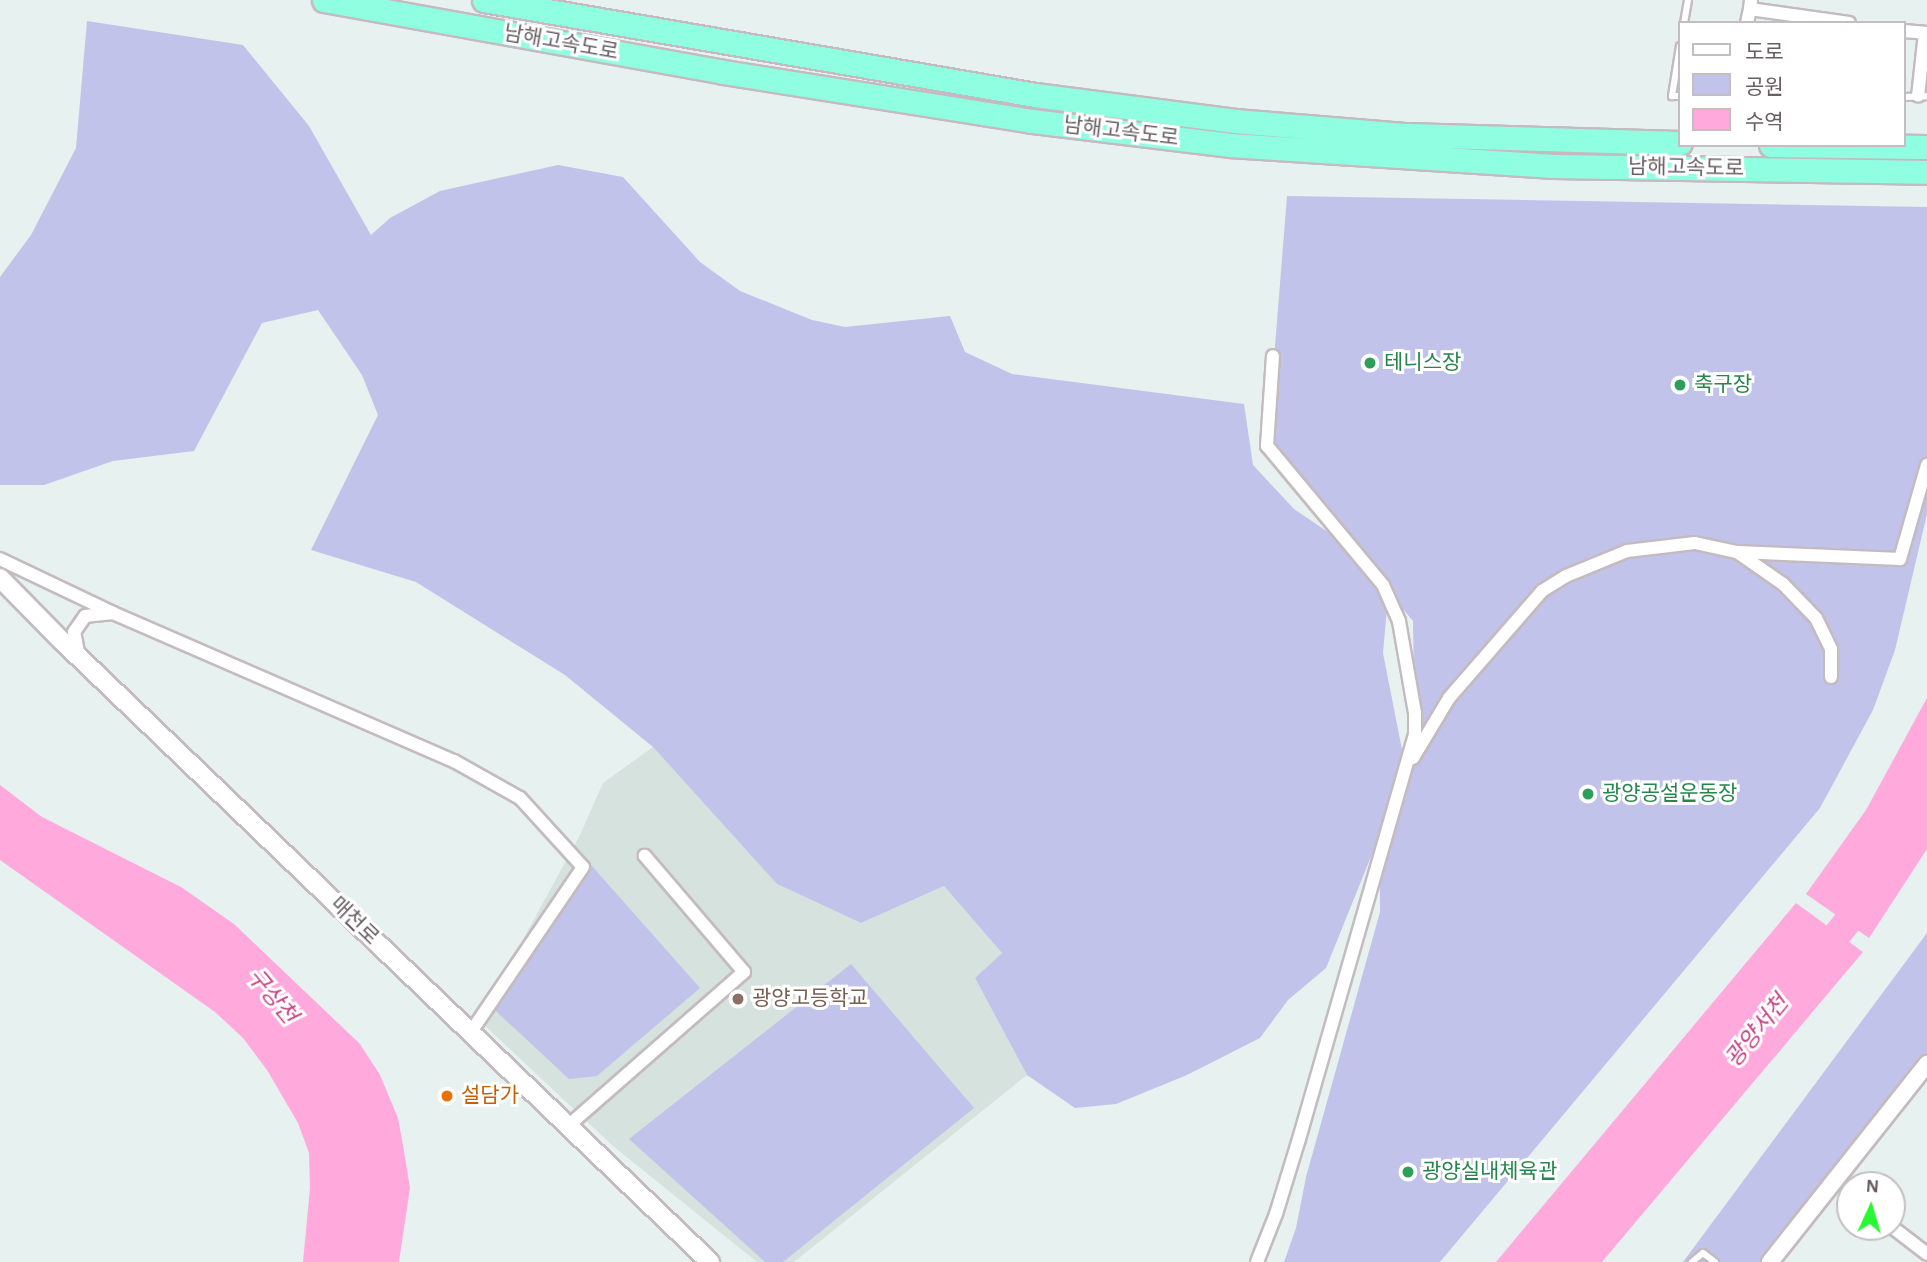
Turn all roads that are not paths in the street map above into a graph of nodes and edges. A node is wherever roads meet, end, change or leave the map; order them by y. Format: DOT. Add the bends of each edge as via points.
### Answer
graph roads {
  1 [pos="324,0"];
  2 [pos="484,0"];
  3 [pos="1688,0"];
  4 [pos="1751,4"];
  5 [pos="1684,21"];
  6 [pos="1839,21"];
  7 [pos="1926,29"];
  8 [pos="1906,30"];
  9 [pos="1678,58"];
  10 [pos="1678,96"];
  11 [pos="1916,96"];
  12 [pos="1678,144"];
  13 [pos="1906,147"];
  14 [pos="1927,147"];
  15 [pos="1927,172"];
  16 [pos="1273,356"];
  17 [pos="1927,465"];
  18 [pos="1737,552"];
  19 [pos="0,559"];
  20 [pos="0,578"];
  21 [pos="113,613"];
  22 [pos="79,657"];
  23 [pos="1831,677"];
  24 [pos="1406,770"];
  25 [pos="645,856"];
  26 [pos="471,1032"];
  27 [pos="1927,1064"];
  28 [pos="568,1126"];
  29 [pos="1906,1238"];
  30 [pos="1927,1254"];
  31 [pos="710,1262"];
  32 [pos="1257,1262"];
  33 [pos="1692,1262"];
  34 [pos="1715,1262"];
  35 [pos="1770,1262"];
  1 -- 15 [label="highway, 남해고속도로" via="750,76 1032,121 1230,145 1553,166"];
  2 -- 12 [label="highway, 남해고속도로" via="1035,95 1234,121 1407,135"];
  3 -- 5 [label="lane"];
  4 -- 6 [label="street"];
  7 -- 8 [label="street"];
  7 -- 11 [label="street"];
  9 -- 10 [label="lane" via="1672,96"];
  13 -- 14 [label="highway, 남해고속도로"];
  16 -- 24 [label="street" via="1267,446 1383,585 1399,621 1415,713"];
  17 -- 18 [label="street" via="1900,559"];
  18 -- 23 [label="street" via="1783,584 1816,618 1831,649"];
  18 -- 24 [label="street" via="1696,543 1627,551 1542,591 1449,698"];
  19 -- 21 [label="street"];
  20 -- 22 [label="main road, 매천로"];
  21 -- 22 [label="street" via="85,616 74,632"];
  21 -- 26 [label="street" via="454,761 520,798 583,867"];
  22 -- 26 [label="main road, 매천로"];
  24 -- 32 [label="street" via="1276,1214"];
  25 -- 28 [label="street" via="744,972"];
  26 -- 28 [label="main road, 매천로"];
  27 -- 35 [label="street"];
  28 -- 31 [label="main road, 매천로"];
  29 -- 30 [label="street"];
  33 -- 34 [label="lane" via="1703,1253"];
}
